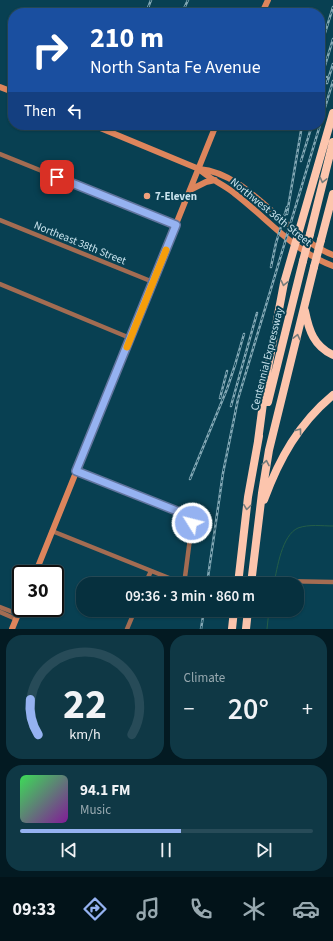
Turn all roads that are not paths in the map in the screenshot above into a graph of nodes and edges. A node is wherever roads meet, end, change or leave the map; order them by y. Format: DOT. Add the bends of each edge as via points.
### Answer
graph roads {
  1 [pos="333,113"];
  2 [pos="105,130"];
  3 [pos="214,130"];
  4 [pos="333,142"];
  5 [pos="0,154"];
  6 [pos="199,169"];
  7 [pos="215,180"];
  8 [pos="190,190"];
  9 [pos="333,194"];
  10 [pos="0,220"];
  11 [pos="176,225"];
  12 [pos="298,235"];
  13 [pos="295,246"];
  14 [pos="333,255"];
  15 [pos="333,266"];
  16 [pos="153,282"];
  17 [pos="0,284"];
  18 [pos="304,308"];
  19 [pos="130,338"];
  20 [pos="333,356"];
  21 [pos="333,395"];
  22 [pos="258,441"];
  23 [pos="76,471"];
  24 [pos="259,516"];
  25 [pos="52,531"];
  26 [pos="39,565"];
  27 [pos="151,571"];
  28 [pos="149,577"];
  29 [pos="239,577"];
  30 [pos="252,577"];
  31 [pos="304,581"];
  32 [pos="333,582"];
  33 [pos="0,607"];
  34 [pos="0,612"];
  35 [pos="12,614"];
  36 [pos="12,616"];
  37 [pos="17,617"];
  38 [pos="132,617"];
  39 [pos="233,617"];
  40 [pos="247,617"];
  41 [pos="12,629"];
  42 [pos="127,629"];
  43 [pos="232,629"];
  44 [pos="246,629"];
  1 -- 12 [label="highway"];
  2 -- 6 [label="main road"];
  3 -- 6 [label="main road"];
  4 -- 22 [label="highway, Centennial Expressway, one-way, bridge"];
  5 -- 11 [label="street"];
  6 -- 7 [label="main road, Northwest 36th Street"];
  6 -- 8 [label="main road"];
  6 -- 12 [label="main road, Northwest 36th Street" via="209,170 237,184"];
  7 -- 8 [label="main road"];
  7 -- 13 [label="main road, Northwest 36th Street" via="238,196"];
  8 -- 11 [label="main road"];
  9 -- 18 [label="highway, bridge"];
  10 -- 16 [label="street, Northeast 38th Street"];
  11 -- 16 [label="main road"];
  12 -- 13 [label="highway"];
  12 -- 14 [label="main road, Northwest 36th Street" via="317,249"];
  13 -- 15 [label="main road, Northwest 36th Street"];
  13 -- 22 [label="highway, one-way" via="284,283 267,373"];
  16 -- 19 [label="main road"];
  17 -- 19 [label="street"];
  18 -- 20 [label="highway" via="311,336 319,346"];
  24 -- 18 [label="highway, one-way" via="269,450"];
  19 -- 23 [label="main road"];
  24 -- 21 [label="highway, one-way" via="273,477 288,447 308,419"];
  22 -- 29 [label="highway, Centennial Expressway, one-way" via="249,490"];
  23 -- 25 [label="main road"];
  23 -- 27 [label="street" via="191,518 186,572 182,580 177,581"];
  24 -- 30 [label="highway"];
  25 -- 26 [label="main road"];
  25 -- 27 [label="street"];
  27 -- 28 [label="street"];
  31 -- 32 [label="street"];
  33 -- 35 [label="street"];
  34 -- 36 [label="street"];
  37 -- 41 [label="main road"];
  38 -- 42 [label="street"];
  39 -- 43 [label="highway"];
  40 -- 44 [label="highway"];
}
